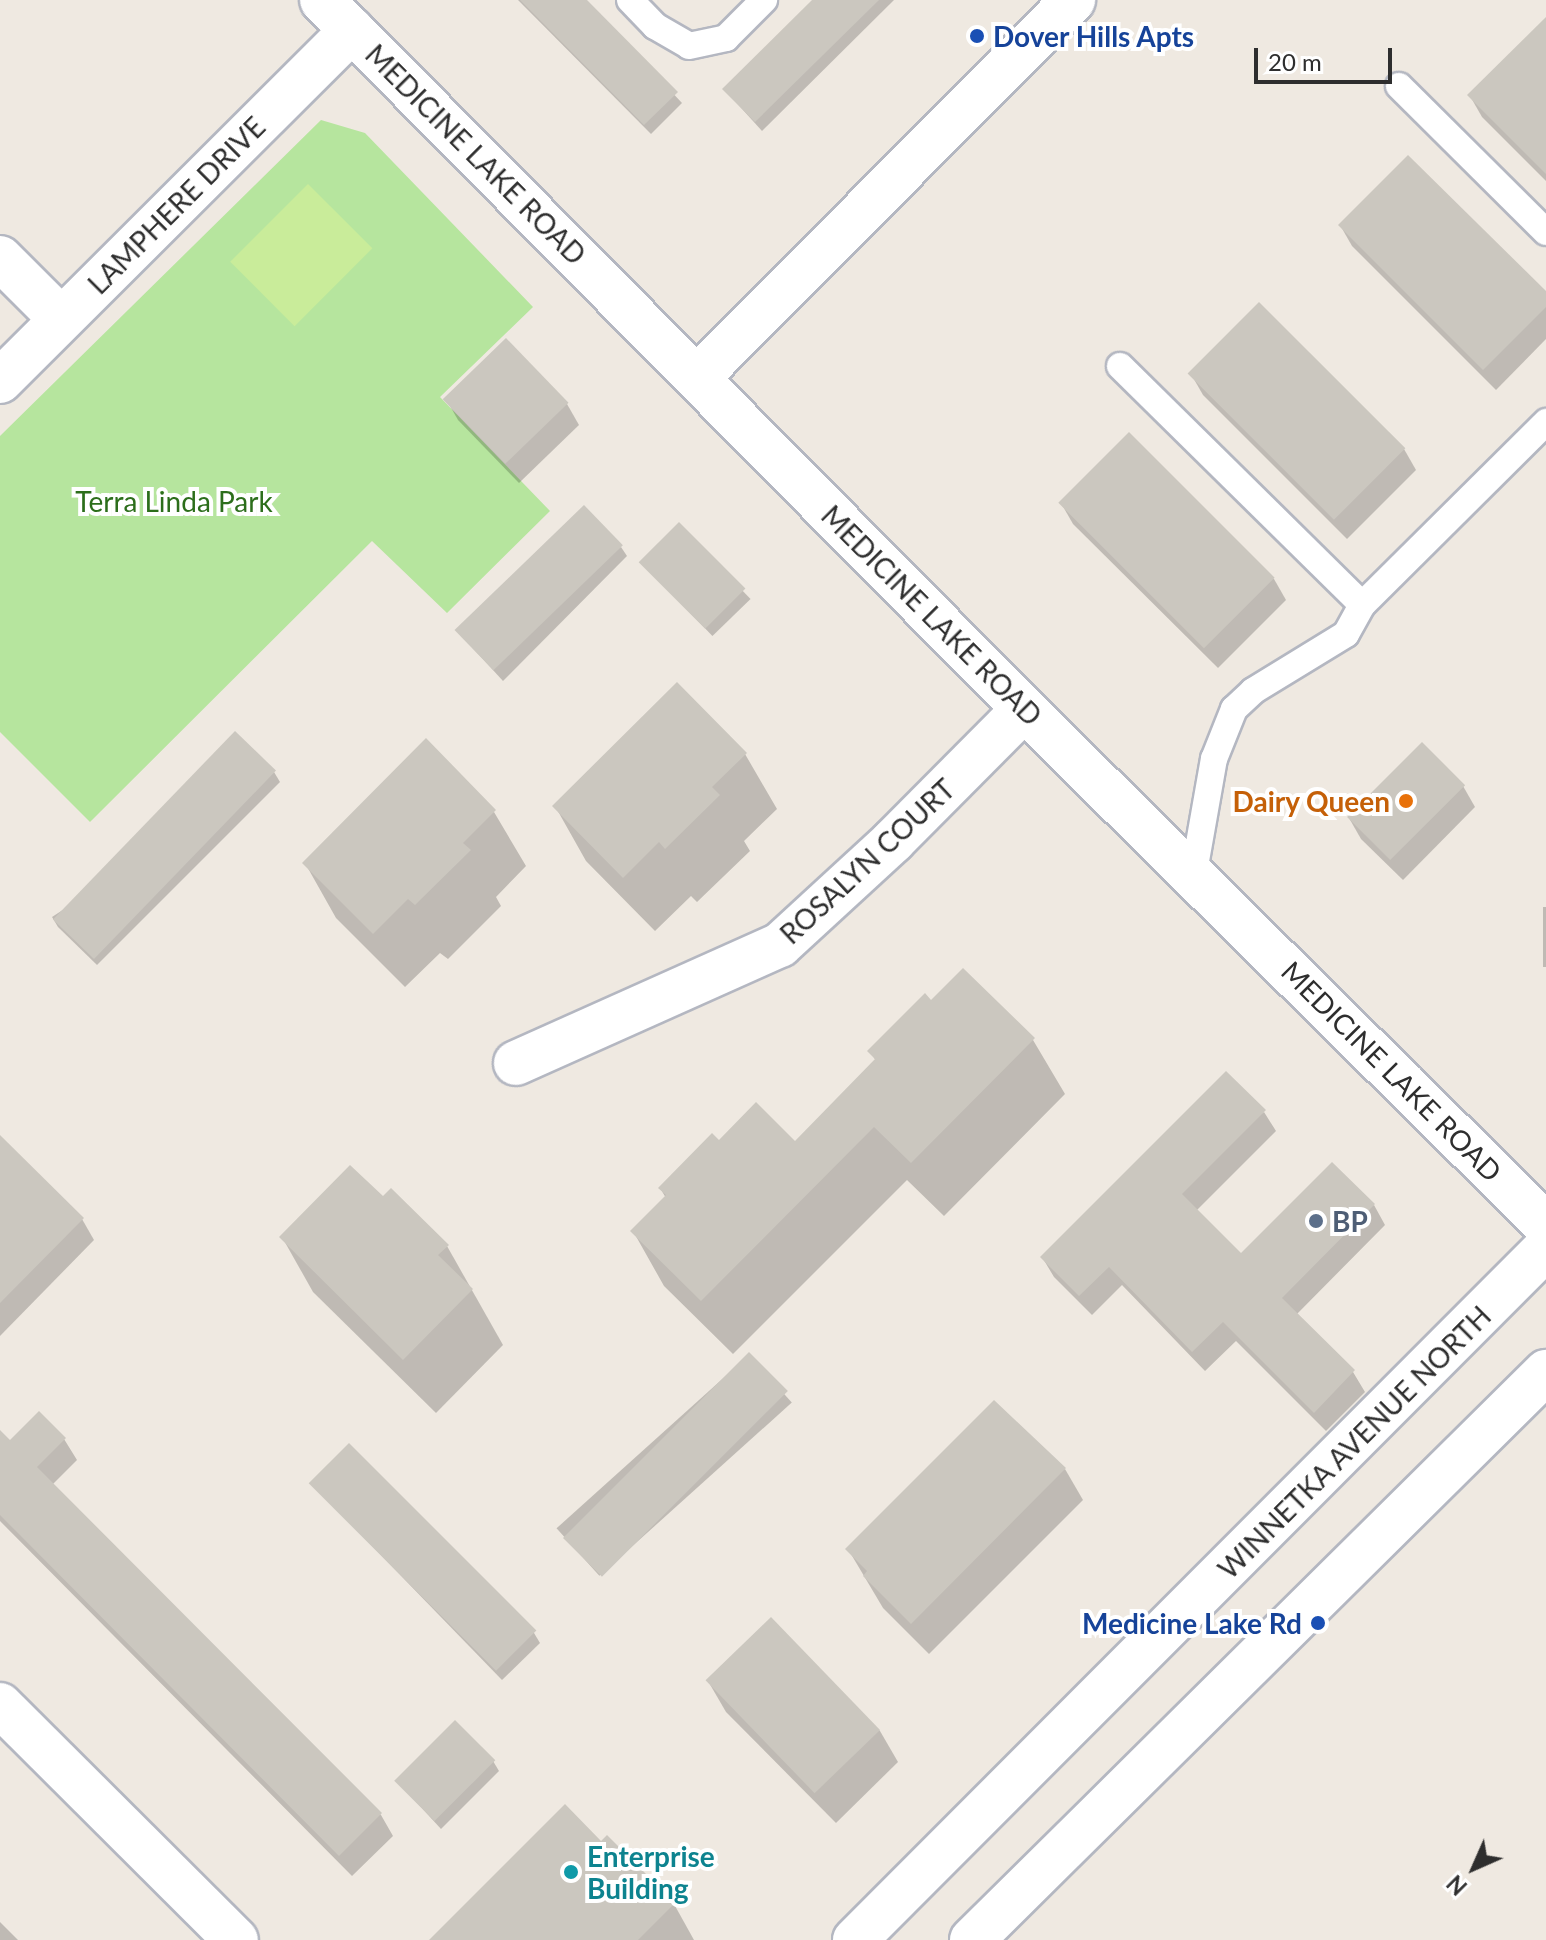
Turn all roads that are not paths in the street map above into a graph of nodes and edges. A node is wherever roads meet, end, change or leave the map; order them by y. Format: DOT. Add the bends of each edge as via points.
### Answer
graph roads {
  1 [pos="630,0"];
  2 [pos="764,0"];
  3 [pos="1073,0"];
  4 [pos="337,15"];
  5 [pos="1399,86"];
  6 [pos="1546,232"];
  7 [pos="0,258"];
  8 [pos="61,319"];
  9 [pos="1120,366"];
  10 [pos="698,377"];
  11 [pos="0,381"];
  12 [pos="1546,422"];
  13 [pos="1362,605"];
  14 [pos="1024,709"];
  15 [pos="1194,872"];
  16 [pos="516,1063"];
  17 [pos="1546,1225"];
  18 [pos="1546,1248"];
  19 [pos="1546,1372"];
  20 [pos="0,1705"];
  21 [pos="236,1940"];
  22 [pos="855,1940"];
  23 [pos="972,1940"];
  1 -- 2 [label="lane" via="655,26 689,46 726,38"];
  3 -- 10 [label="street"];
  4 -- 8 [label="street, LAMPHERE DRIVE"];
  4 -- 10 [label="street, MEDICINE LAKE ROAD"];
  5 -- 6 [label="lane"];
  7 -- 8 [label="street"];
  8 -- 11 [label="street, LAMPHERE DRIVE"];
  9 -- 13 [label="lane"];
  10 -- 14 [label="street, MEDICINE LAKE ROAD"];
  12 -- 13 [label="lane"];
  13 -- 15 [label="lane" via="1346,634 1253,691 1234,709 1214,759"];
  14 -- 15 [label="street, MEDICINE LAKE ROAD"];
  14 -- 16 [label="street, ROSALYN COURT" via="780,945"];
  15 -- 17 [label="street, MEDICINE LAKE ROAD"];
  18 -- 22 [label="street, WINNETKA AVENUE NORTH"];
  19 -- 23 [label="street"];
  20 -- 21 [label="street"];
}
